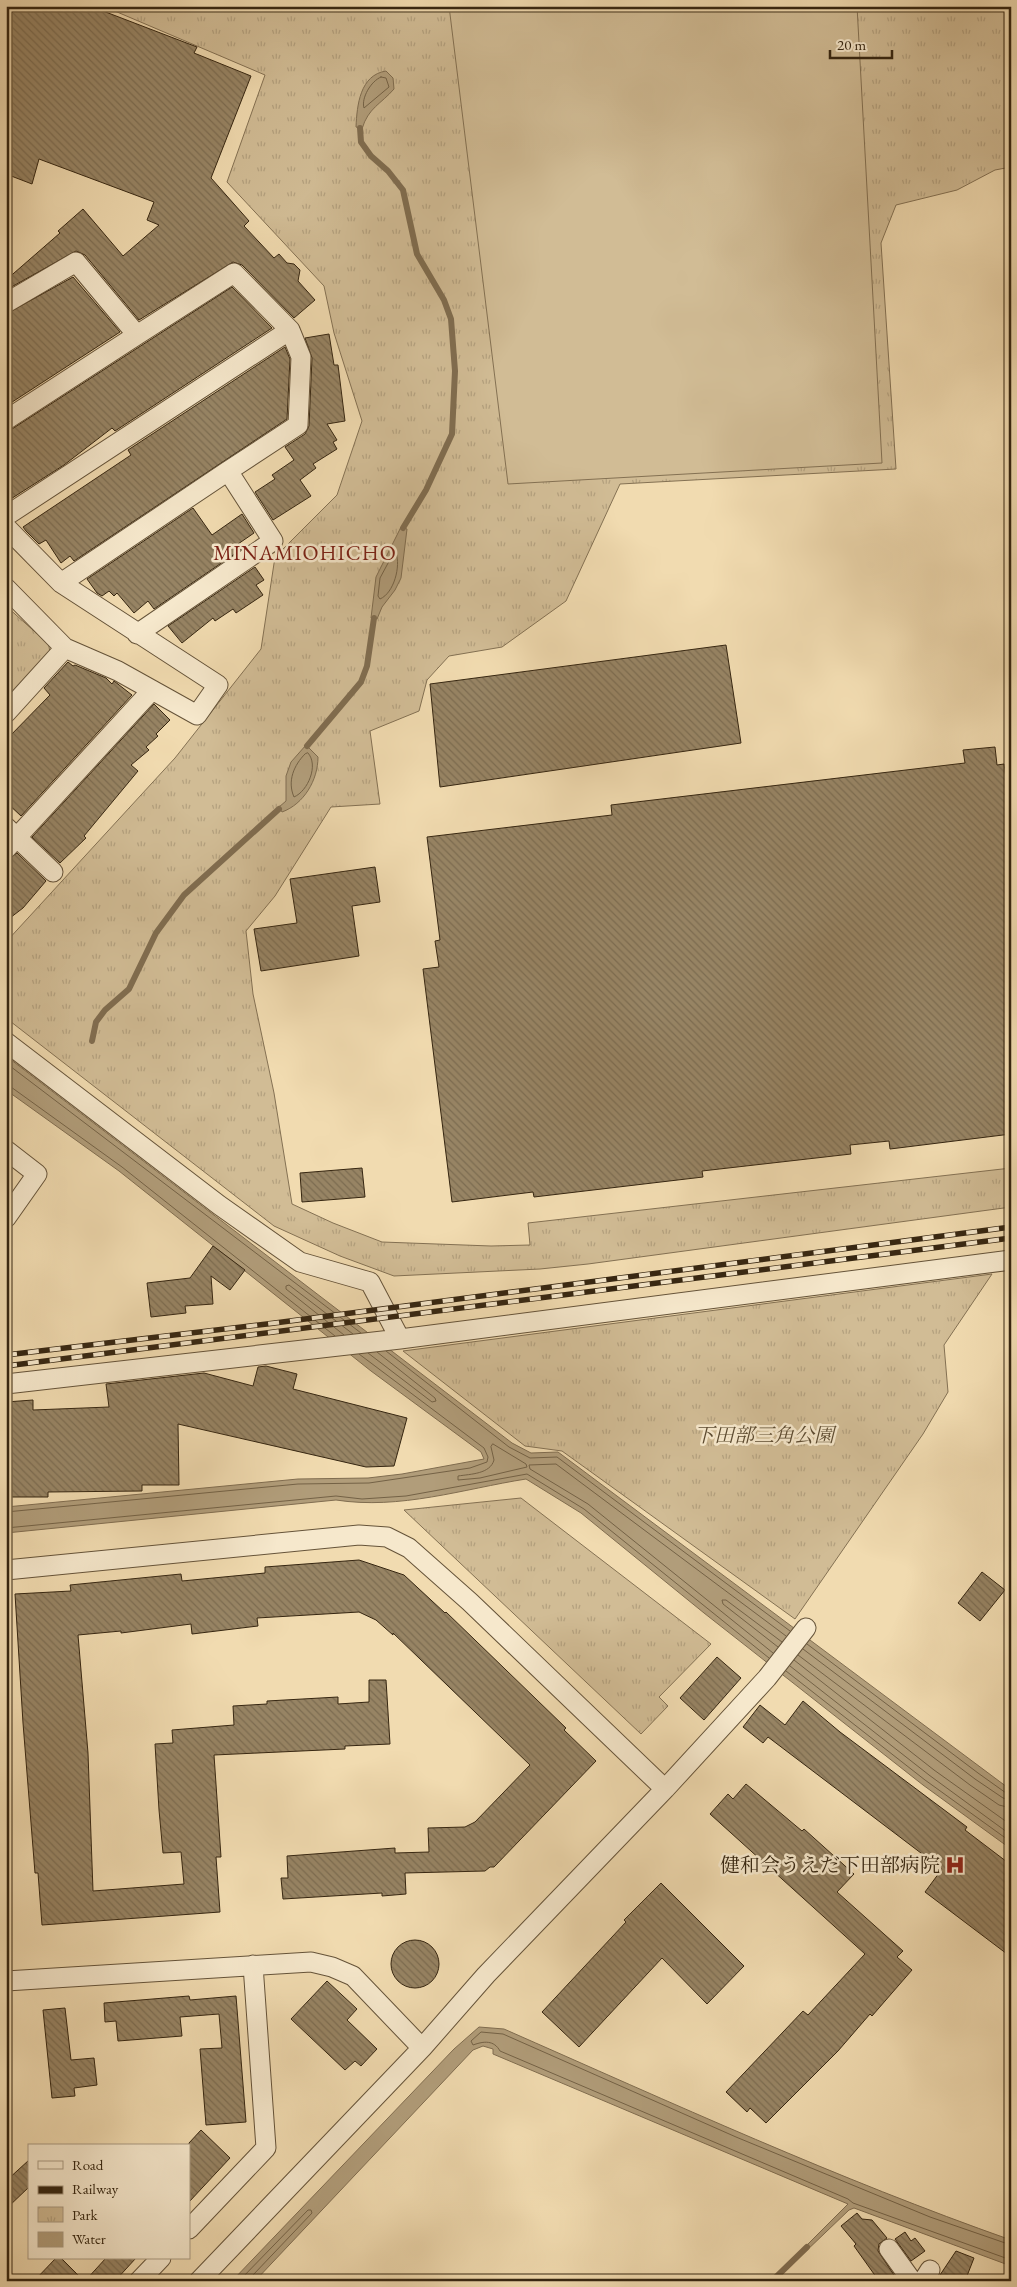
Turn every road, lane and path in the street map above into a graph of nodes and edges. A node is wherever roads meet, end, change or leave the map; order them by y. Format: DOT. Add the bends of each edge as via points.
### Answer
graph roads {
  1 [pos="6,303"];
  2 [pos="290,330"];
  3 [pos="137,335"];
  4 [pos="6,420"];
  5 [pos="228,470"];
  6 [pos="6,516"];
  7 [pos="6,527"];
  8 [pos="61,583"];
  9 [pos="6,588"];
  10 [pos="137,634"];
  11 [pos="65,648"];
  12 [pos="152,690"];
  13 [pos="6,713"];
  14 [pos="10,838"];
  15 [pos="53,872"];
  16 [pos="6,1042"];
  17 [pos="6,1150"];
  18 [pos="6,1218"];
  19 [pos="1011,1260"];
  20 [pos="400,1339"];
  21 [pos="6,1384"];
  22 [pos="6,1570"];
  23 [pos="806,1628"];
  24 [pos="665,1789"];
  25 [pos="253,1965"];
  26 [pos="6,1981"];
  27 [pos="422,2048"];
  28 [pos="190,2228"];
  29 [pos="889,2249"];
  30 [pos="159,2260"];
  31 [pos="139,2281"];
  32 [pos="199,2281"];
  33 [pos="912,2281"];
  1 -- 3 [label="street" via="76,262"];
  2 -- 3 [label="street" via="234,273"];
  2 -- 5 [label="street" via="300,357 298,425"];
  2 -- 6 [label="street"];
  3 -- 4 [label="street"];
  5 -- 8 [label="street"];
  5 -- 10 [label="street" via="273,541"];
  7 -- 8 [label="street"];
  8 -- 10 [label="street"];
  9 -- 11 [label="street"];
  10 -- 12 [label="street" via="218,685 197,716"];
  11 -- 12 [label="street"];
  11 -- 13 [label="street"];
  12 -- 14 [label="street"];
  14 -- 15 [label="street"];
  16 -- 20 [label="street" via="219,1205 300,1262 370,1282"];
  17 -- 18 [label="street" via="37,1174"];
  19 -- 20 [label="street"];
  20 -- 21 [label="street"];
  22 -- 24 [label="street" via="359,1535 387,1536 409,1548 470,1602"];
  23 -- 24 [label="street" via="766,1678"];
  24 -- 27 [label="street" via="486,1975"];
  25 -- 26 [label="street"];
  25 -- 27 [label="street" via="311,1962 353,1976"];
  25 -- 28 [label="street" via="266,2148"];
  27 -- 32 [label="street"];
  29 -- 33 [label="street"];
  30 -- 31 [label="street"];
}
